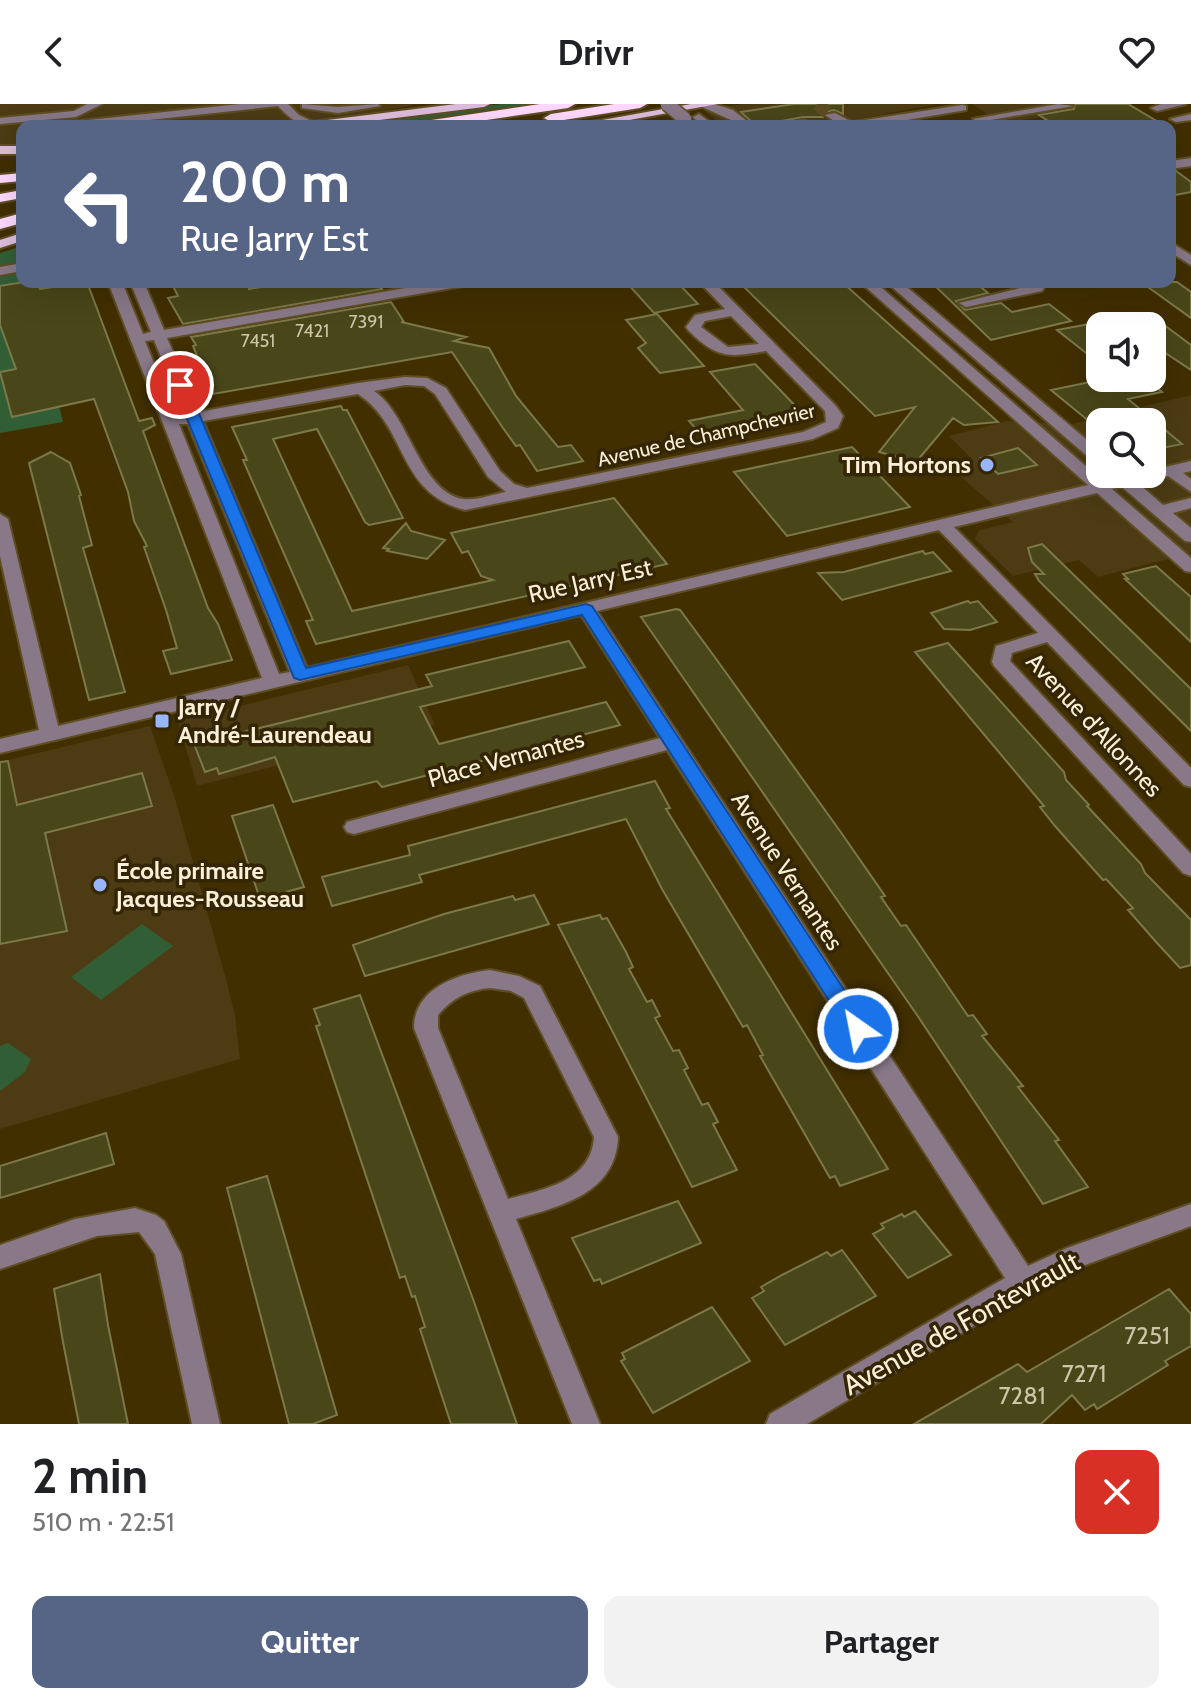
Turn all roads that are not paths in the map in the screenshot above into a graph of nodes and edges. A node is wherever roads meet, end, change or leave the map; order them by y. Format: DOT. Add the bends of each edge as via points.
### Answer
graph roads {
  1 [pos="96,104"];
  2 [pos="129,104"];
  3 [pos="274,104"];
  4 [pos="282,104"];
  5 [pos="372,104"];
  6 [pos="426,104"];
  7 [pos="484,104"];
  8 [pos="568,104"];
  9 [pos="639,104"];
  10 [pos="667,104"];
  11 [pos="712,104"];
  12 [pos="1005,104"];
  13 [pos="1065,104"];
  14 [pos="1180,104"];
  15 [pos="304,105"];
  16 [pos="705,105"];
  17 [pos="960,106"];
  18 [pos="1157,108"];
  19 [pos="406,113"];
  20 [pos="1018,113"];
  21 [pos="831,115"];
  22 [pos="1191,117"];
  23 [pos="1176,119"];
  24 [pos="107,120"];
  25 [pos="154,120"];
  26 [pos="301,120"];
  27 [pos="302,120"];
  28 [pos="342,120"];
  29 [pos="459,120"];
  30 [pos="537,120"];
  31 [pos="612,120"];
  32 [pos="691,120"];
  33 [pos="739,120"];
  34 [pos="840,120"];
  35 [pos="883,120"];
  36 [pos="982,120"];
  37 [pos="992,120"];
  38 [pos="0,121"];
  39 [pos="117,288"];
  40 [pos="139,288"];
  41 [pos="429,288"];
  42 [pos="712,288"];
  43 [pos="874,288"];
  44 [pos="900,288"];
  45 [pos="1037,288"];
  46 [pos="966,303"];
  47 [pos="734,311"];
  48 [pos="159,335"];
  49 [pos="136,339"];
  50 [pos="769,346"];
  51 [pos="358,387"];
  52 [pos="195,417"];
  53 [pos="171,422"];
  54 [pos="1086,447"];
  55 [pos="1191,466"];
  56 [pos="1171,471"];
  57 [pos="1166,472"];
  58 [pos="1086,474"];
  59 [pos="1191,487"];
  60 [pos="1097,488"];
  61 [pos="1102,488"];
  62 [pos="1133,488"];
  63 [pos="532,494"];
  64 [pos="1191,503"];
  65 [pos="1160,511"];
  66 [pos="0,519"];
  67 [pos="942,524"];
  68 [pos="1191,537"];
  69 [pos="1191,567"];
  70 [pos="586,609"];
  71 [pos="1051,635"];
  72 [pos="300,674"];
  73 [pos="272,681"];
  74 [pos="50,735"];
  75 [pos="671,742"];
  76 [pos="0,746"];
  77 [pos="1191,780"];
  78 [pos="354,827"];
  79 [pos="1191,868"];
  80 [pos="502,1212"];
  81 [pos="1191,1215"];
  82 [pos="0,1257"];
  83 [pos="1023,1282"];
  84 [pos="206,1424"];
  85 [pos="586,1424"];
  86 [pos="780,1424"];
  1 -- 38 [label="street" via="76,114"];
  2 -- 24 [label="street"];
  3 -- 4 [label="street"];
  3 -- 25 [label="street"];
  4 -- 15 [label="street"];
  4 -- 26 [label="street"];
  5 -- 15 [label="street" via="338,110"];
  6 -- 19 [label="main road"];
  7 -- 19 [label="main road"];
  8 -- 29 [label="highway"];
  9 -- 30 [label="highway"];
  10 -- 32 [label="street, bridge"];
  11 -- 16 [label="main road"];
  12 -- 20 [label="street"];
  13 -- 20 [label="street"];
  14 -- 18 [label="street"];
  15 -- 27 [label="street" via="296,114"];
  16 -- 31 [label="main road"];
  16 -- 33 [label="street"];
  17 -- 35 [label="street"];
  17 -- 36 [label="street"];
  19 -- 28 [label="main road"];
  20 -- 37 [label="street"];
  21 -- 34 [label="street"];
  22 -- 23 [label="street"];
  39 -- 49 [label="street"];
  40 -- 48 [label="street"];
  41 -- 48 [label="street"];
  42 -- 47 [label="street, Avenue de Champchevrier"];
  43 -- 58 [label="street"];
  44 -- 54 [label="street"];
  45 -- 46 [label="street"];
  47 -- 50 [label="street, Avenue de Champchevrier"];
  47 -- 50 [label="street" via="700,318 693,327 720,351"];
  48 -- 49 [label="street"];
  48 -- 52 [label="street"];
  49 -- 53 [label="street"];
  50 -- 63 [label="street, Avenue de Champchevrier" via="831,409 833,425 807,436"];
  51 -- 52 [label="street"];
  51 -- 63 [label="street" via="416,380 436,385 500,481"];
  51 -- 63 [label="street, Avenue de Champchevrier" via="377,399 442,499 478,505"];
  52 -- 53 [label="street"];
  52 -- 72 [label="street"];
  53 -- 73 [label="street"];
  55 -- 56 [label="street, Rue Jarry Est"];
  56 -- 57 [label="street, Rue Jarry Est"];
  56 -- 59 [label="street"];
  60 -- 67 [label="street, Rue Jarry Est"];
  61 -- 69 [label="street"];
  62 -- 65 [label="street"];
  64 -- 65 [label="street"];
  65 -- 68 [label="street"];
  66 -- 74 [label="street"];
  67 -- 70 [label="street, Rue Jarry Est"];
  67 -- 71 [label="street, Avenue d'Allonnes"];
  70 -- 72 [label="street, Rue Jarry Est"];
  70 -- 75 [label="street, Avenue Vernantes"];
  71 -- 77 [label="street, Avenue d'Allonnes"];
  71 -- 79 [label="street, Avenue d'Allonnes" via="1011,645 1003,650 1001,662"];
  72 -- 73 [label="street, Rue Jarry Est"];
  73 -- 74 [label="street, Rue Jarry Est"];
  74 -- 76 [label="street, Rue Jarry Est"];
  75 -- 78 [label="street, Place Vernantes"];
  75 -- 83 [label="street, Avenue Vernantes"];
  80 -- 80 [label="street" via="425,1020 441,996 488,979 520,983 532,992 606,1137 608,1152 585,1181"];
  80 -- 85 [label="street"];
  81 -- 83 [label="street, Avenue de Fontevrault" via="1076,1256"];
  82 -- 84 [label="street" via="114,1220 145,1222 160,1235 168,1254"];
  83 -- 86 [label="street, Avenue de Fontevrault"];
}
